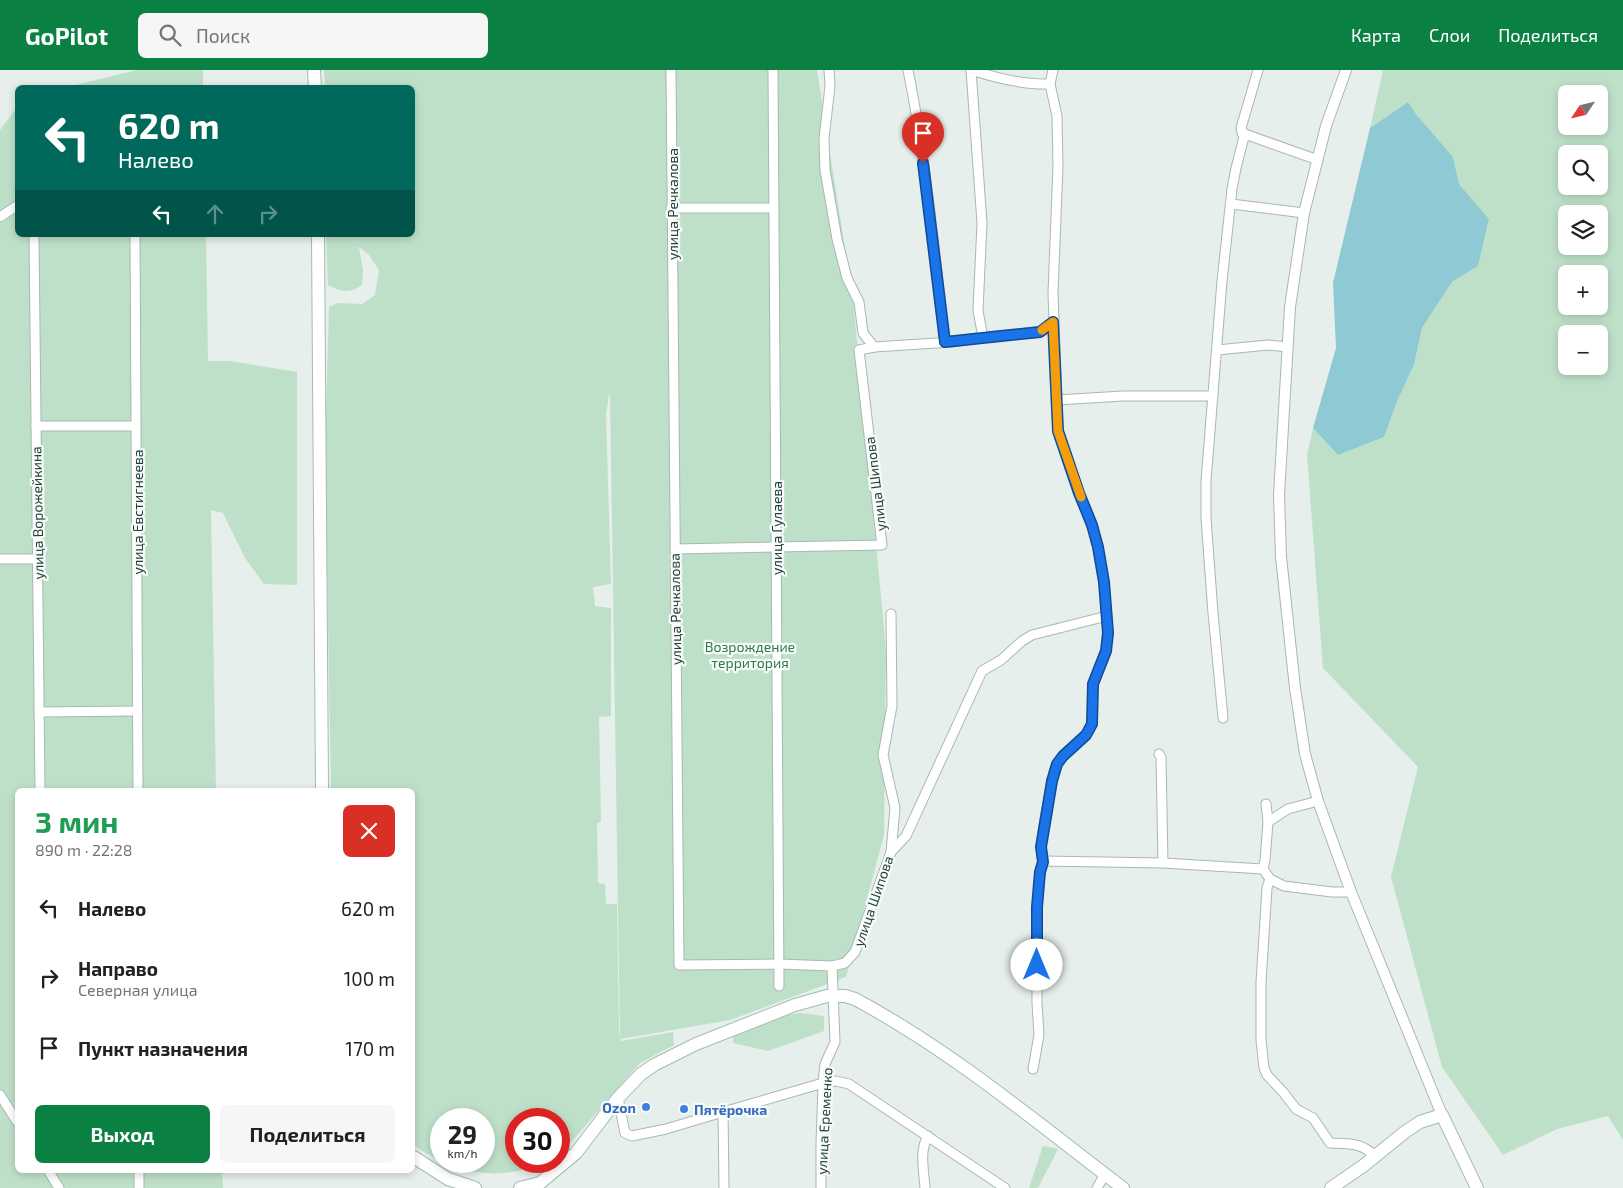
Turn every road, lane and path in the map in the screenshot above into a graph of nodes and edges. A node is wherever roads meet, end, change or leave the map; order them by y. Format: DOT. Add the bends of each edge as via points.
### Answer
graph roads {
  1 [pos="314,70"];
  2 [pos="671,70"];
  3 [pos="773,70"];
  4 [pos="830,70"];
  5 [pos="908,70"];
  6 [pos="971,70"];
  7 [pos="1054,70"];
  8 [pos="1258,70"];
  9 [pos="1346,70"];
  10 [pos="1050,84"];
  11 [pos="315,85"];
  12 [pos="1242,133"];
  13 [pos="1318,160"];
  14 [pos="1231,204"];
  15 [pos="15,207"];
  16 [pos="672,208"];
  17 [pos="774,208"];
  18 [pos="1304,213"];
  19 [pos="0,217"];
  20 [pos="34,237"];
  21 [pos="135,237"];
  22 [pos="318,237"];
  23 [pos="1053,322"];
  24 [pos="983,337"];
  25 [pos="945,342"];
  26 [pos="1288,346"];
  27 [pos="874,348"];
  28 [pos="1217,350"];
  29 [pos="1213,396"];
  30 [pos="1057,400"];
  31 [pos="36,426"];
  32 [pos="136,426"];
  33 [pos="776,548"];
  34 [pos="675,549"];
  35 [pos="0,559"];
  36 [pos="38,559"];
  37 [pos="891,614"];
  38 [pos="1107,616"];
  39 [pos="137,711"];
  40 [pos="39,712"];
  41 [pos="1223,718"];
  42 [pos="1159,754"];
  43 [pos="40,788"];
  44 [pos="138,788"];
  45 [pos="322,788"];
  46 [pos="1318,801"];
  47 [pos="1266,804"];
  48 [pos="1268,822"];
  49 [pos="891,852"];
  50 [pos="1043,862"];
  51 [pos="1163,863"];
  52 [pos="1263,869"];
  53 [pos="1270,879"];
  54 [pos="1351,892"];
  55 [pos="779,964"];
  56 [pos="832,966"];
  57 [pos="779,986"];
  58 [pos="832,996"];
  59 [pos="1033,1069"];
  60 [pos="823,1083"];
  61 [pos="0,1095"];
  62 [pos="618,1098"];
  63 [pos="723,1112"];
  64 [pos="1442,1115"];
  65 [pos="15,1118"];
  66 [pos="928,1136"];
  67 [pos="1375,1156"];
  68 [pos="415,1158"];
  69 [pos="50,1173"];
  70 [pos="139,1173"];
  71 [pos="1105,1174"];
  72 [pos="59,1188"];
  73 [pos="139,1188"];
  74 [pos="475,1188"];
  75 [pos="520,1188"];
  76 [pos="724,1188"];
  77 [pos="821,1188"];
  78 [pos="924,1188"];
  79 [pos="1005,1188"];
  80 [pos="1097,1188"];
  81 [pos="1124,1188"];
  82 [pos="1331,1188"];
  83 [pos="1477,1188"];
  1 -- 11 [label="main road"];
  2 -- 16 [label="street, улица Речкалова"];
  3 -- 17 [label="street, улица Гулаева"];
  4 -- 27 [label="street" via="824,139 825,170 847,278 859,302 863,333"];
  5 -- 25 [label="street"];
  6 -- 10 [label="street" via="1012,80"];
  6 -- 24 [label="street" via="982,223 978,311"];
  7 -- 10 [label="street"];
  8 -- 12 [label="street"];
  9 -- 13 [label="street"];
  10 -- 23 [label="street" via="1058,136"];
  12 -- 13 [label="street"];
  12 -- 14 [label="street" via="1244,137"];
  13 -- 18 [label="street"];
  14 -- 18 [label="street"];
  14 -- 28 [label="street"];
  15 -- 19 [label="street"];
  16 -- 17 [label="street"];
  16 -- 34 [label="street, улица Речкалова"];
  17 -- 33 [label="street, улица Гулаева"];
  18 -- 26 [label="street" via="1290,306"];
  20 -- 31 [label="street, улица Ворожейкина"];
  21 -- 32 [label="street, улица Евстигнеева"];
  22 -- 45 [label="main road"];
  23 -- 24 [label="street" via="1040,332"];
  23 -- 30 [label="street"];
  24 -- 25 [label="street"];
  25 -- 27 [label="street"];
  26 -- 28 [label="street"];
  26 -- 46 [label="street" via="1278,495 1281,557 1294,688 1305,754"];
  27 -- 33 [label="street, улица Шипова" via="859,350 882,545"];
  28 -- 29 [label="street"];
  29 -- 30 [label="street"];
  29 -- 41 [label="street" via="1205,499"];
  30 -- 38 [label="street" via="1058,431 1098,547"];
  31 -- 32 [label="street"];
  31 -- 36 [label="street, улица Ворожейкина"];
  32 -- 39 [label="street, улица Евстигнеева"];
  33 -- 34 [label="street, улица Шипова"];
  33 -- 55 [label="street, улица Гулаева"];
  34 -- 55 [label="street, улица Речкалова" via="679,965"];
  35 -- 36 [label="street"];
  36 -- 40 [label="street, улица Ворожейкина"];
  37 -- 49 [label="street, улица Шипова" via="892,706 883,756 895,808"];
  38 -- 49 [label="street" via="1032,635 1001,660 982,670 906,836"];
  38 -- 50 [label="street" via="1106,651 1093,684 1092,724 1086,735 1057,764 1041,847"];
  39 -- 40 [label="street"];
  39 -- 44 [label="street, улица Евстигнеева"];
  40 -- 43 [label="street, улица Ворожейкина"];
  42 -- 51 [label="street"];
  46 -- 48 [label="street" via="1288,810"];
  46 -- 54 [label="street"];
  47 -- 48 [label="street"];
  48 -- 52 [label="street"];
  49 -- 56 [label="street, улица Шипова" via="856,952 844,963"];
  50 -- 51 [label="street"];
  50 -- 59 [label="street" via="1037,907 1039,1034"];
  51 -- 52 [label="street"];
  52 -- 53 [label="street"];
  53 -- 54 [label="street" via="1284,886"];
  53 -- 67 [label="street" via="1261,982 1264,1068 1296,1109 1313,1118 1330,1143 1368,1148"];
  54 -- 64 [label="street"];
  55 -- 56 [label="street, улица Речкалова"];
  55 -- 57 [label="street, улица Гулаева"];
  56 -- 58 [label="street"];
  58 -- 60 [label="street, улица Еременко" via="835,1042 825,1064"];
  58 -- 62 [label="main road" via="814,998 688,1048 641,1074"];
  58 -- 71 [label="main road" via="855,1000 947,1055"];
  60 -- 63 [label="street"];
  60 -- 66 [label="street" via="849,1084"];
  60 -- 77 [label="street, улица Еременко"];
  61 -- 65 [label="street"];
  62 -- 63 [label="street" via="625,1133 632,1136"];
  62 -- 75 [label="main road" via="576,1153 540,1183"];
  63 -- 76 [label="street"];
  64 -- 67 [label="main road" via="1420,1122"];
  64 -- 83 [label="main road"];
  66 -- 78 [label="street" via="923,1149"];
  66 -- 79 [label="street"];
  67 -- 82 [label="main road"];
  68 -- 74 [label="main road" via="448,1180"];
  69 -- 72 [label="street"];
  70 -- 73 [label="street"];
  71 -- 80 [label="street"];
  71 -- 81 [label="main road"];
}
